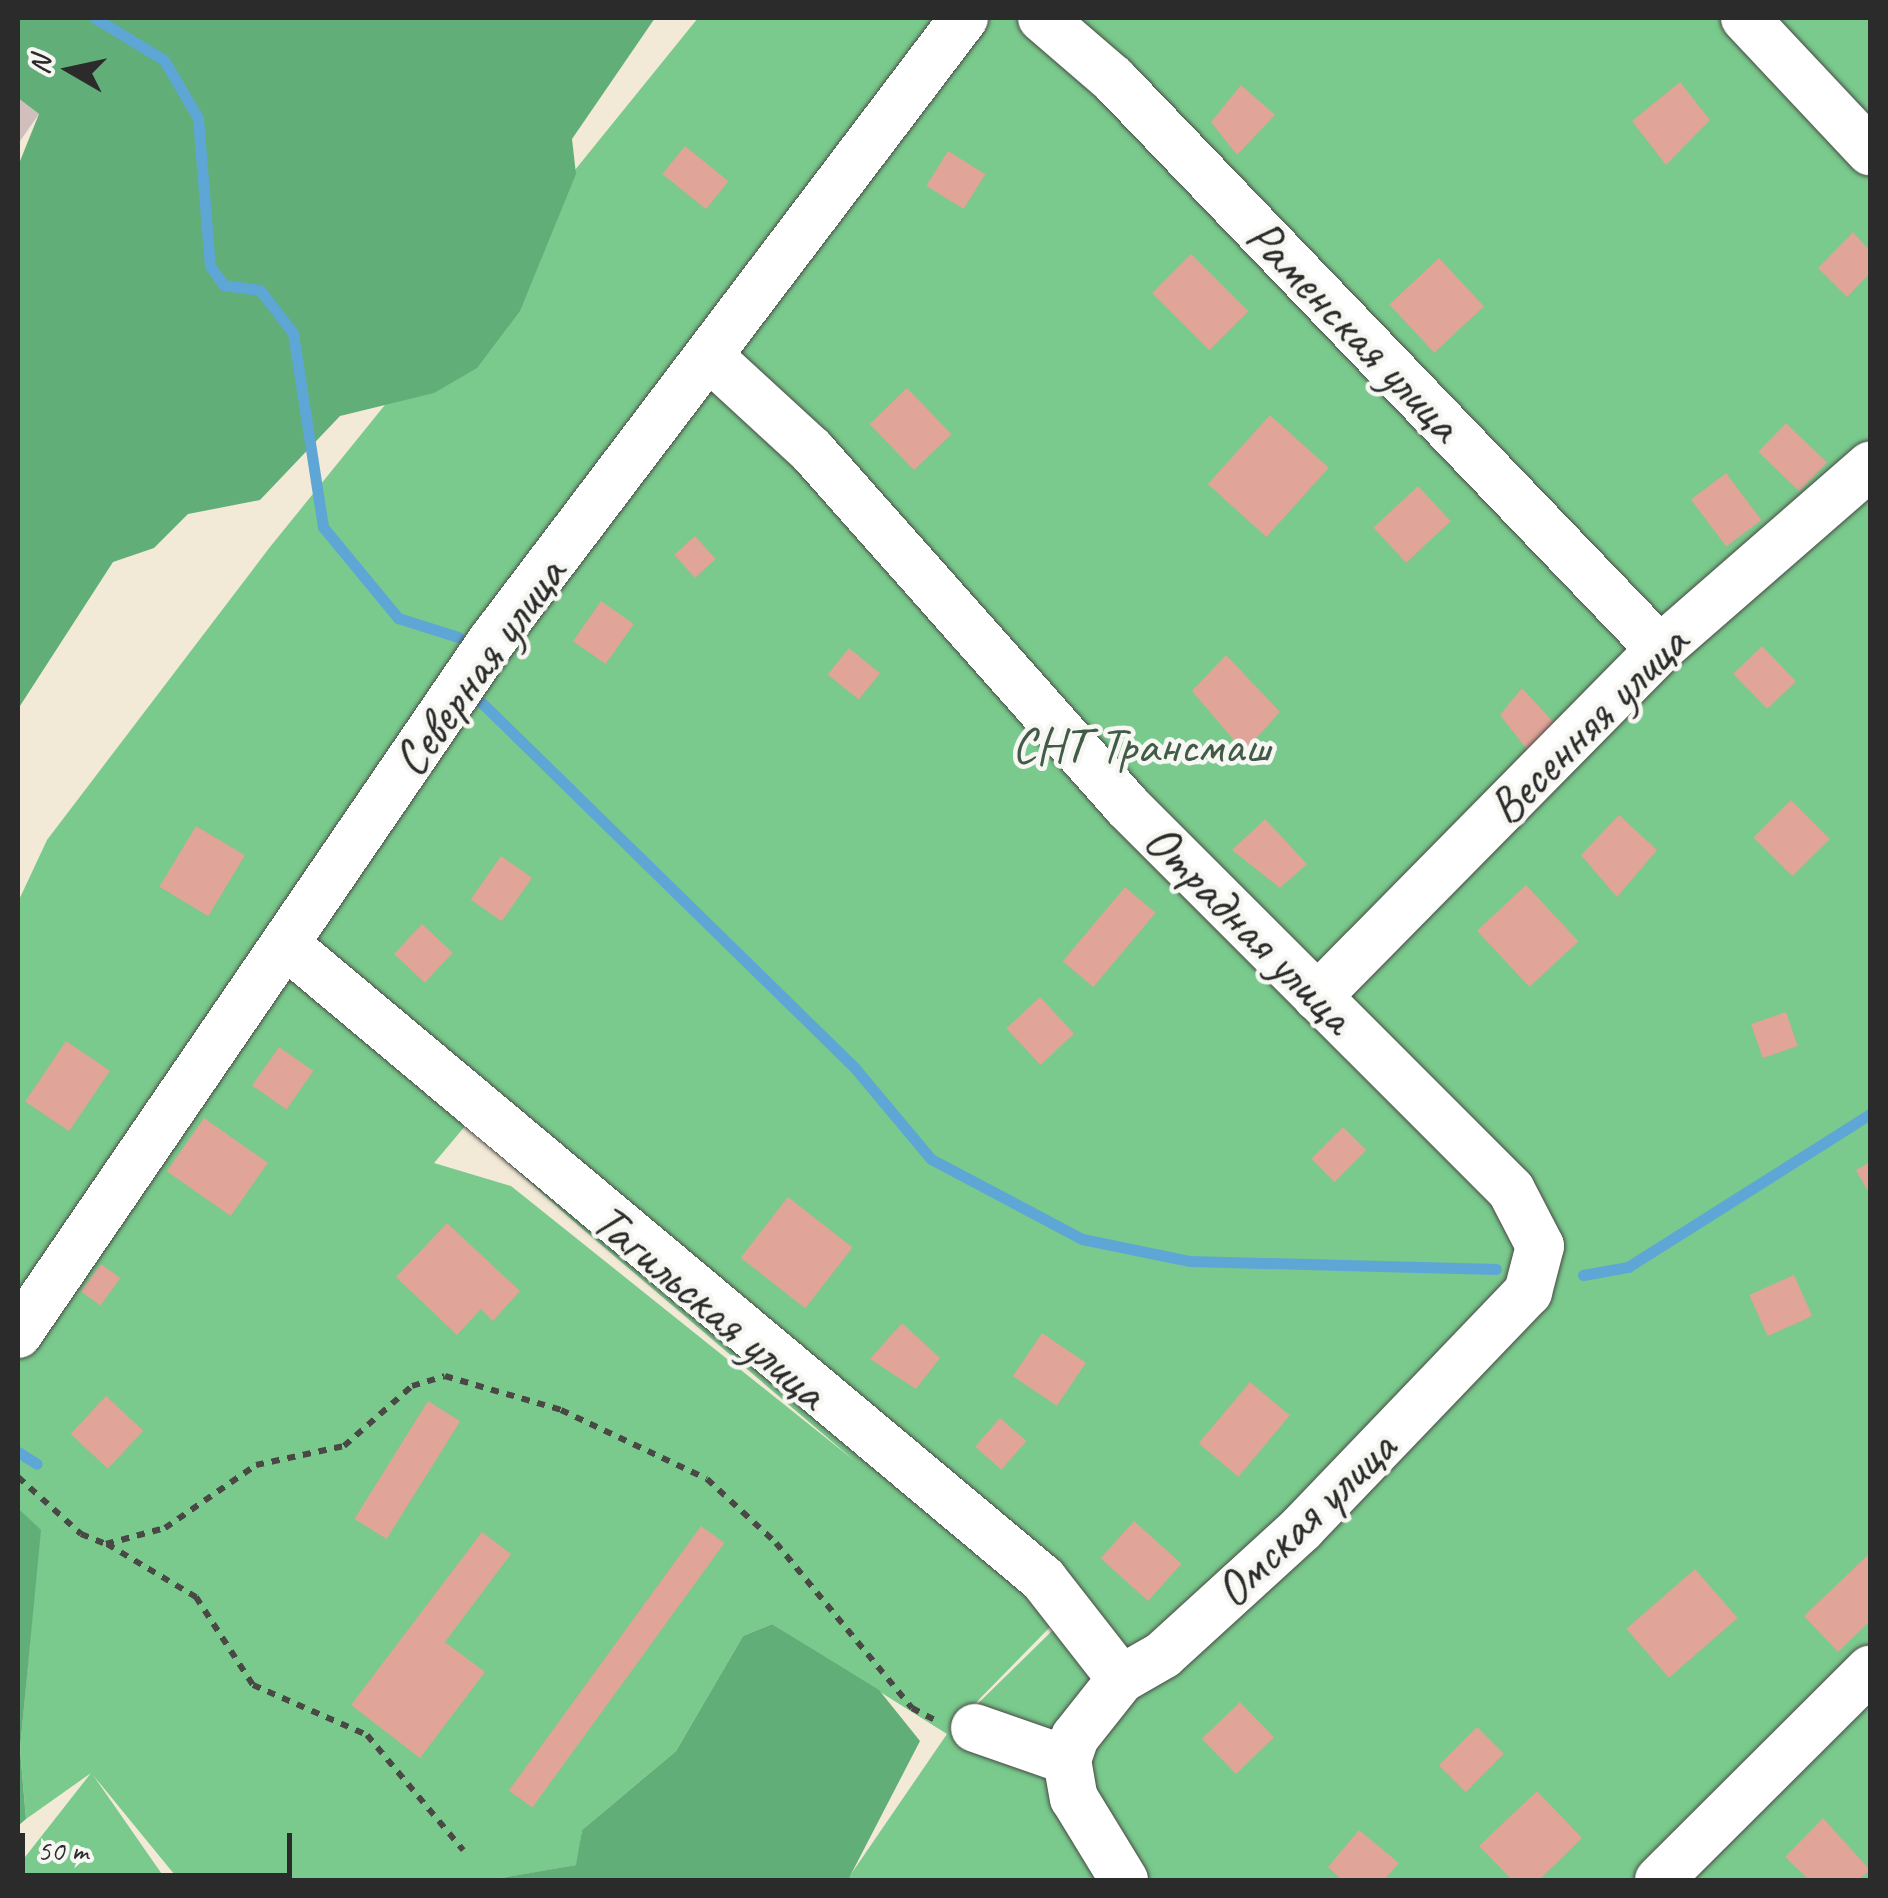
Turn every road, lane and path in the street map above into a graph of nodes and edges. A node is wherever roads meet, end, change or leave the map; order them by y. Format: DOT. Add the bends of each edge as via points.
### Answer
graph roads {
  1 [pos="964,18"];
  2 [pos="1042,18"];
  3 [pos="1745,18"];
  4 [pos="1870,151"];
  5 [pos="713,360"];
  6 [pos="1868,475"];
  7 [pos="1660,648"];
  8 [pos="285,944"];
  9 [pos="1318,997"];
  10 [pos="1528,1292"];
  11 [pos="18,1334"];
  12 [pos="18,1477"];
  13 [pos="106,1544"];
  14 [pos="1870,1670"];
  15 [pos="1121,1680"];
  16 [pos="975,1728"];
  17 [pos="1071,1748"];
  18 [pos="463,1850"];
  19 [pos="1124,1880"];
  20 [pos="1659,1880"];
  1 -- 5 [label="street, Северная улица"];
  2 -- 7 [label="street, Раменская улица" via="1114,79"];
  3 -- 4 [label="street"];
  5 -- 8 [label="street, Северная улица" via="490,642"];
  5 -- 9 [label="street, Отрадная улица" via="810,450 946,610"];
  6 -- 7 [label="street, Весенняя улица"];
  7 -- 9 [label="street, Весенняя улица"];
  8 -- 11 [label="street, Северная улица"];
  8 -- 15 [label="street, Тагильская улица" via="1043,1579"];
  9 -- 10 [label="street, Отрадная улица" via="1510,1190 1540,1246"];
  10 -- 15 [label="street, Омская улица" via="1302,1528 1163,1655"];
  12 -- 13 [label="path" via="80,1534"];
  13 -- 16 [label="path" via="165,1528 256,1465 344,1446 412,1386 444,1376 561,1410 707,1479 776,1542 912,1708"];
  13 -- 18 [label="path" via="196,1597 253,1685 367,1735"];
  14 -- 20 [label="street"];
  15 -- 17 [label="street, Омская улица"];
  16 -- 17 [label="street"];
  17 -- 19 [label="street" via="1074,1798"];
}
